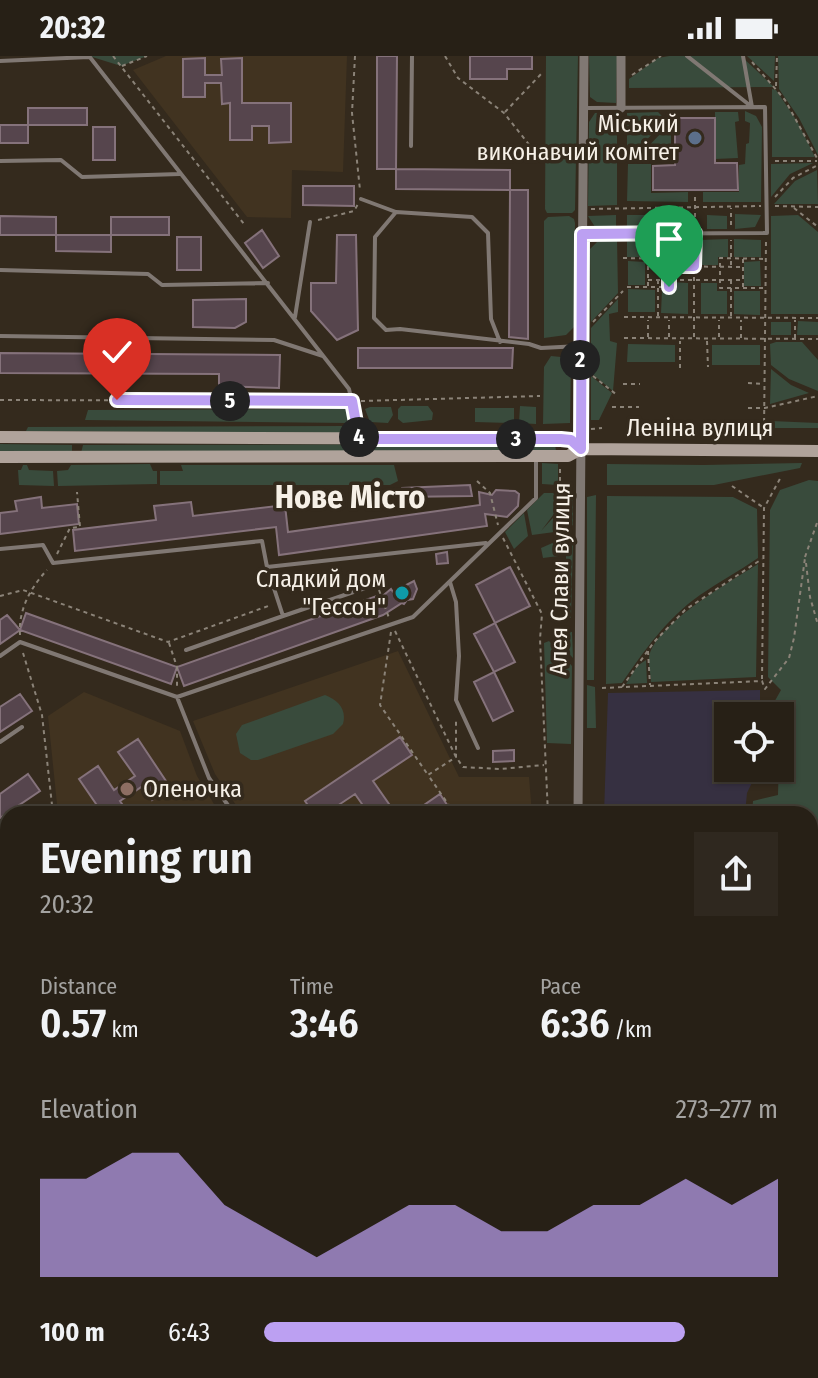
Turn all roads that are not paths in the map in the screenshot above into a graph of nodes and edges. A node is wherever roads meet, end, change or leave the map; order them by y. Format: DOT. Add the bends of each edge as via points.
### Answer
graph roads {
  1 [pos="89,56"];
  2 [pos="412,56"];
  3 [pos="584,56"];
  4 [pos="621,56"];
  5 [pos="687,56"];
  6 [pos="745,57"];
  7 [pos="0,61"];
  8 [pos="752,107"];
  9 [pos="583,108"];
  10 [pos="621,108"];
  11 [pos="411,146"];
  12 [pos="0,161"];
  13 [pos="182,174"];
  14 [pos="361,199"];
  15 [pos="396,212"];
  16 [pos="310,222"];
  17 [pos="582,234"];
  18 [pos="0,270"];
  19 [pos="268,283"];
  20 [pos="295,317"];
  21 [pos="0,336"];
  22 [pos="500,342"];
  23 [pos="580,346"];
  24 [pos="325,357"];
  25 [pos="0,437"];
  26 [pos="359,439"];
  27 [pos="581,449"];
  28 [pos="818,451"];
  29 [pos="536,456"];
  30 [pos="0,457"];
  31 [pos="488,542"];
  32 [pos="0,549"];
  33 [pos="267,567"];
  34 [pos="450,582"];
  35 [pos="371,586"];
  36 [pos="283,616"];
  37 [pos="186,650"];
  38 [pos="0,656"];
  39 [pos="177,697"];
  40 [pos="22,727"];
  41 [pos="0,742"];
  42 [pos="478,748"];
  43 [pos="228,806"];
  44 [pos="578,806"];
  1 -- 7 [label="lane"];
  1 -- 13 [label="lane"];
  2 -- 11 [label="lane"];
  3 -- 9 [label="street, Алея Слави вулиця"];
  4 -- 10 [label="street"];
  5 -- 8 [label="lane"];
  6 -- 8 [label="lane"];
  8 -- 10 [label="lane"];
  8 -- 17 [label="lane" via="765,107 767,233"];
  9 -- 10 [label="lane"];
  9 -- 17 [label="street, Алея Слави вулиця"];
  12 -- 13 [label="lane" via="61,160 82,177"];
  13 -- 19 [label="lane"];
  14 -- 15 [label="lane"];
  15 -- 22 [label="lane" via="472,217 488,233 491,319"];
  15 -- 22 [label="lane" via="375,237 374,318 386,330"];
  16 -- 20 [label="lane"];
  17 -- 23 [label="street, Алея Слави вулиця"];
  18 -- 19 [label="lane" via="148,274 162,285"];
  19 -- 20 [label="lane"];
  20 -- 24 [label="lane"];
  21 -- 24 [label="lane" via="274,340"];
  22 -- 23 [label="lane"];
  23 -- 27 [label="street, Алея Слави вулиця"];
  24 -- 26 [label="lane" via="349,389"];
  25 -- 26 [label="street, Леніна вулиця"];
  26 -- 27 [label="street, Леніна вулиця" via="561,439"];
  27 -- 28 [label="street, Леніна вулиця"];
  27 -- 29 [label="street, Леніна вулиця" via="568,456"];
  27 -- 44 [label="street, Алея Слави вулиця"];
  29 -- 30 [label="street, Леніна вулиця"];
  29 -- 31 [label="lane" via="536,498"];
  31 -- 33 [label="lane"];
  31 -- 34 [label="lane"];
  32 -- 33 [label="lane" via="43,545 53,563 262,541"];
  33 -- 36 [label="lane"];
  34 -- 39 [label="lane" via="413,617"];
  34 -- 42 [label="lane" via="459,656 456,700"];
  35 -- 36 [label="lane"];
  36 -- 37 [label="lane"];
  38 -- 39 [label="lane" via="20,642"];
  39 -- 43 [label="lane" via="209,778"];
  40 -- 41 [label="lane"];
}
